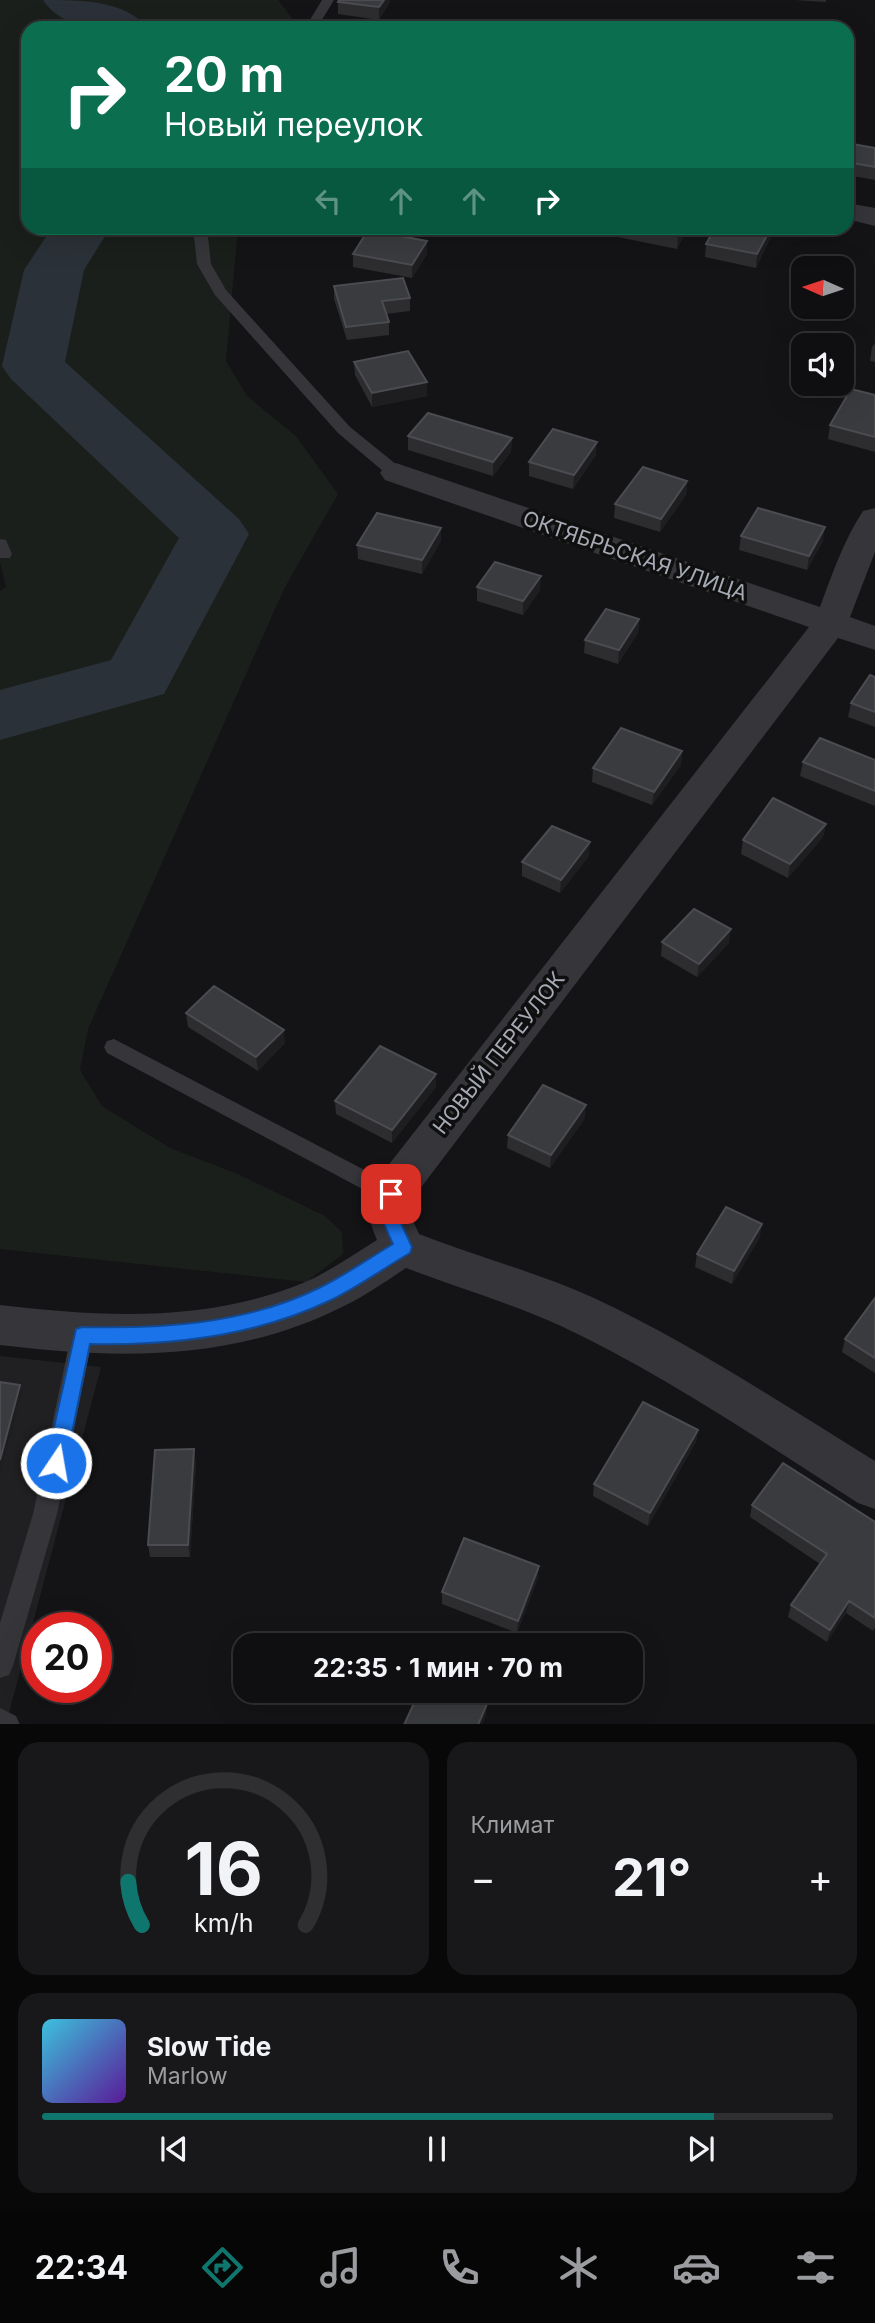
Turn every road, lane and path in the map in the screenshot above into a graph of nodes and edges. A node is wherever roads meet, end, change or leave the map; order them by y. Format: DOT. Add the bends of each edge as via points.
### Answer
graph roads {
  1 [pos="328,0"];
  2 [pos="315,21"];
  3 [pos="854,212"];
  4 [pos="875,217"];
  5 [pos="199,235"];
  6 [pos="396,473"];
  7 [pos="875,518"];
  8 [pos="830,624"];
  9 [pos="875,638"];
  10 [pos="114,1047"];
  11 [pos="391,1194"];
  12 [pos="403,1247"];
  13 [pos="0,1325"];
  14 [pos="82,1335"];
  15 [pos="875,1487"];
  16 [pos="0,1666"];
  17 [pos="0,1721"];
  18 [pos="7,1724"];
  1 -- 2 [label="lane"];
  3 -- 4 [label="street"];
  5 -- 6 [label="lane" via="204,264 220,292 344,430"];
  6 -- 8 [label="street, ОКТЯБРЬСКАЯ УЛИЦА"];
  7 -- 8 [label="street, НОВЫЙ ПЕРЕУЛОК"];
  8 -- 9 [label="street, ОКТЯБРЬСКАЯ УЛИЦА"];
  8 -- 11 [label="street, НОВЫЙ ПЕРЕУЛОК"];
  10 -- 11 [label="lane"];
  11 -- 12 [label="street" via="391,1221"];
  12 -- 14 [label="street" via="325,1294 253,1320 146,1337"];
  12 -- 15 [label="street" via="510,1284 644,1345"];
  13 -- 14 [label="street"];
  14 -- 16 [label="lane" via="46,1514"];
  17 -- 18 [label="lane"];
}
